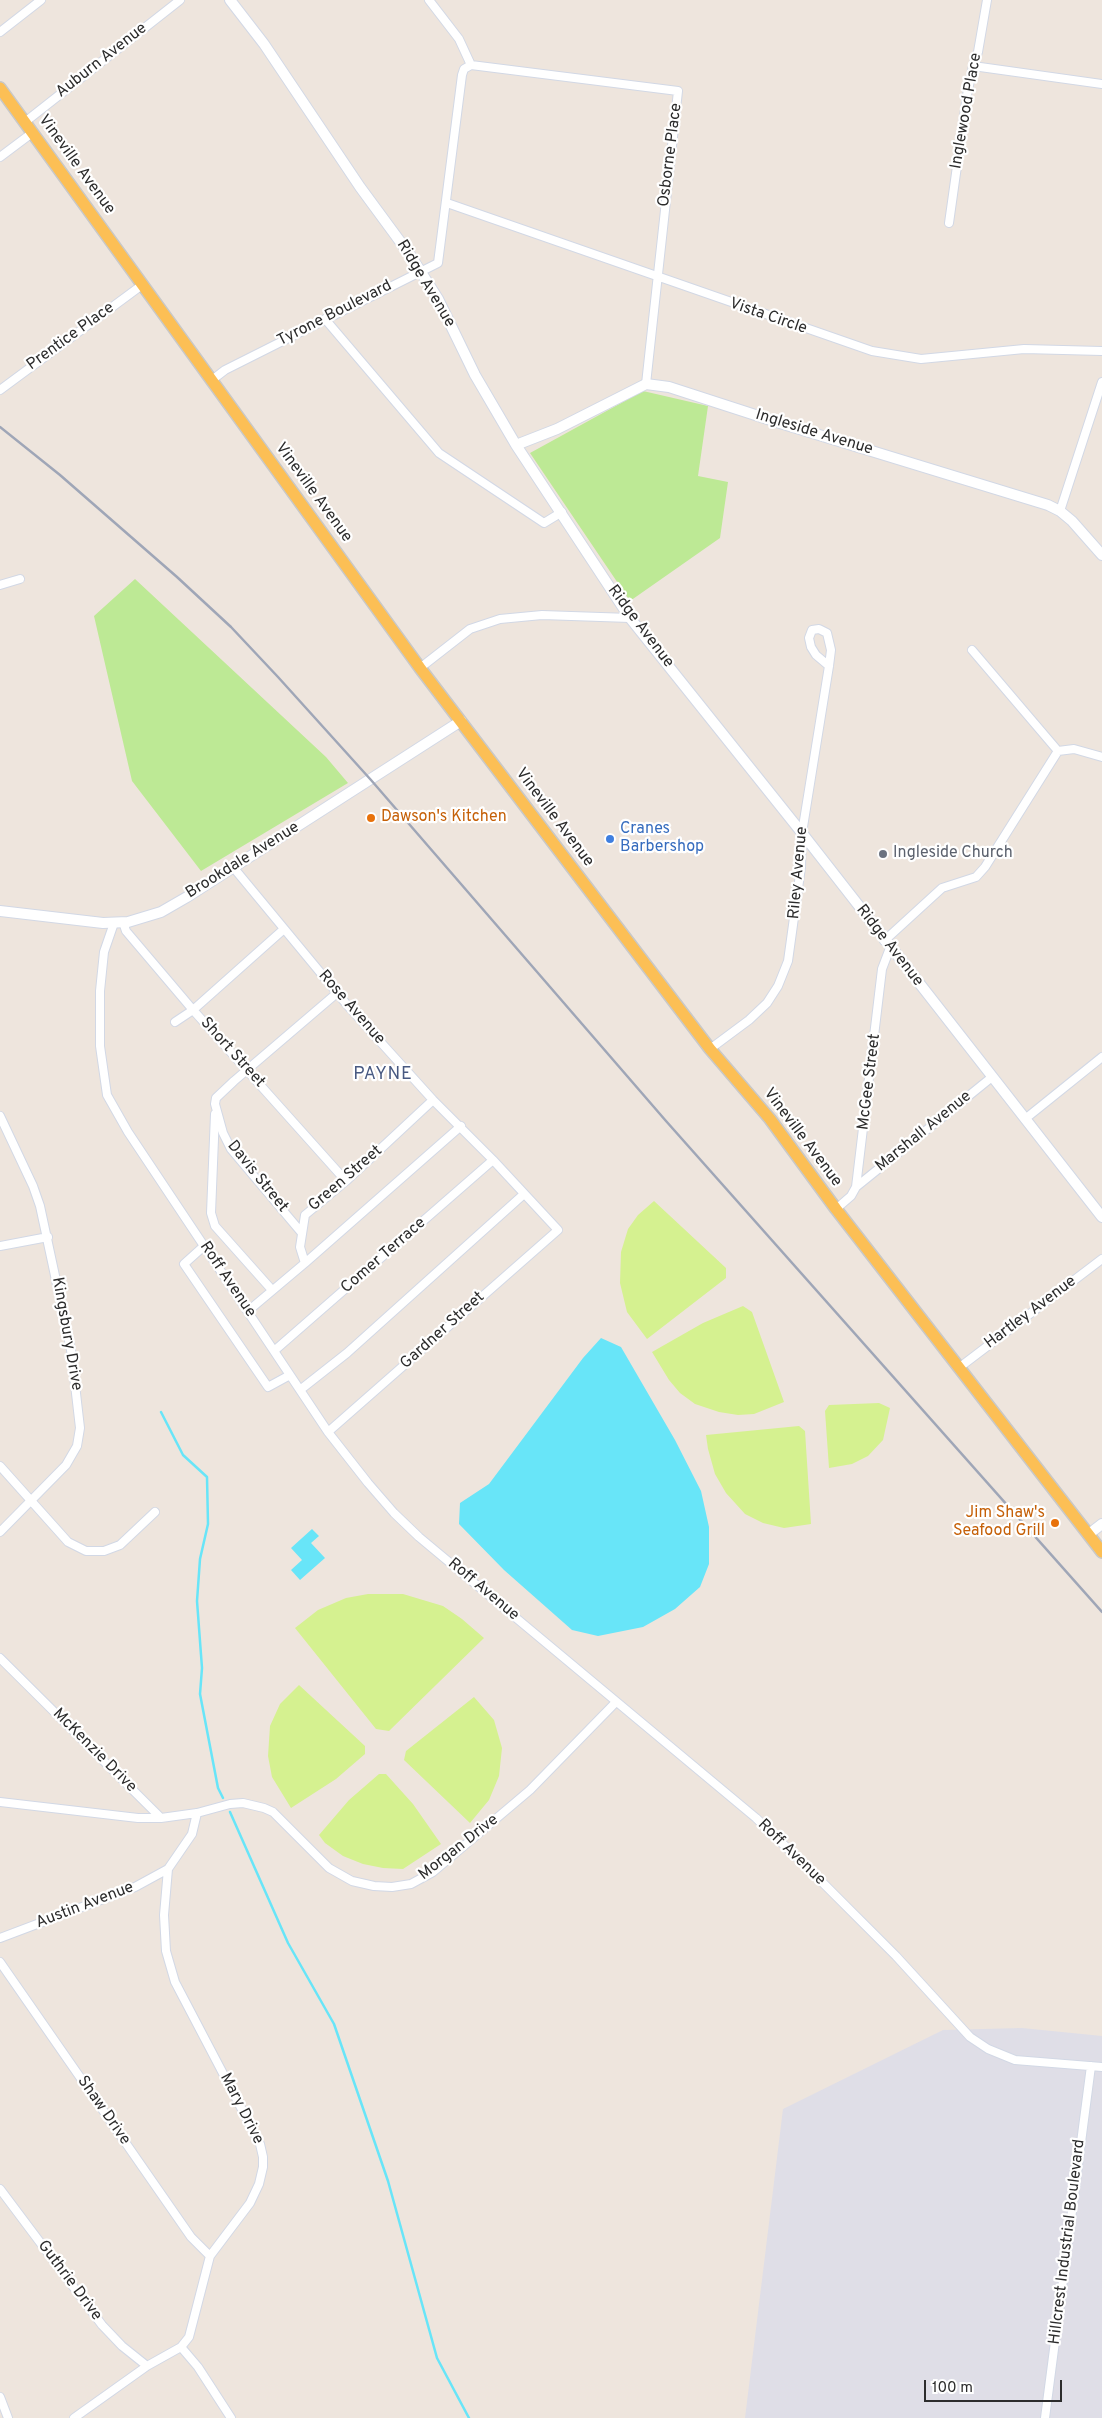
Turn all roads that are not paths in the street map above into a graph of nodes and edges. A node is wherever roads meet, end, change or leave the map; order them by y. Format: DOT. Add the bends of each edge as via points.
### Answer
graph roads {
  1 [pos="41,0"];
  2 [pos="180,0"];
  3 [pos="230,0"];
  4 [pos="429,0"];
  5 [pos="987,0"];
  6 [pos="0,32"];
  7 [pos="471,66"];
  8 [pos="973,66"];
  9 [pos="1102,84"];
  10 [pos="0,88"];
  11 [pos="24,122"];
  12 [pos="32,133"];
  13 [pos="0,157"];
  14 [pos="447,203"];
  15 [pos="949,223"];
  16 [pos="420,271"];
  17 [pos="656,277"];
  18 [pos="142,285"];
  19 [pos="325,319"];
  20 [pos="1102,351"];
  21 [pos="212,380"];
  22 [pos="1102,382"];
  23 [pos="646,384"];
  24 [pos="0,390"];
  25 [pos="516,445"];
  26 [pos="1060,511"];
  27 [pos="562,512"];
  28 [pos="1102,554"];
  29 [pos="20,579"];
  30 [pos="0,585"];
  31 [pos="630,618"];
  32 [pos="972,650"];
  33 [pos="829,666"];
  34 [pos="420,668"];
  35 [pos="461,722"];
  36 [pos="1058,752"];
  37 [pos="1102,757"];
  38 [pos="802,833"];
  39 [pos="233,867"];
  40 [pos="0,911"];
  41 [pos="119,922"];
  42 [pos="284,928"];
  43 [pos="887,945"];
  44 [pos="336,993"];
  45 [pos="193,1010"];
  46 [pos="176,1022"];
  47 [pos="710,1049"];
  48 [pos="1102,1057"];
  49 [pos="248,1071"];
  50 [pos="992,1077"];
  51 [pos="433,1100"];
  52 [pos="215,1104"];
  53 [pos="0,1116"];
  54 [pos="1026,1119"];
  55 [pos="461,1126"];
  56 [pos="493,1160"];
  57 [pos="346,1181"];
  58 [pos="856,1188"];
  59 [pos="524,1194"];
  60 [pos="836,1209"];
  61 [pos="1102,1217"];
  62 [pos="558,1230"];
  63 [pos="301,1232"];
  64 [pos="48,1237"];
  65 [pos="0,1246"];
  66 [pos="204,1246"];
  67 [pos="1102,1259"];
  68 [pos="304,1263"];
  69 [pos="272,1290"];
  70 [pos="248,1312"];
  71 [pos="274,1351"];
  72 [pos="960,1367"];
  73 [pos="290,1375"];
  74 [pos="300,1390"];
  75 [pos="328,1432"];
  76 [pos="0,1466"];
  77 [pos="32,1500"];
  78 [pos="155,1512"];
  79 [pos="1102,1524"];
  80 [pos="0,1532"];
  81 [pos="1089,1534"];
  82 [pos="1102,1552"];
  83 [pos="0,1658"];
  84 [pos="616,1702"];
  85 [pos="0,1802"];
  86 [pos="198,1813"];
  87 [pos="162,1818"];
  88 [pos="168,1869"];
  89 [pos="0,1938"];
  90 [pos="0,1962"];
  91 [pos="1090,2066"];
  92 [pos="1102,2067"];
  93 [pos="0,2189"];
  94 [pos="210,2256"];
  95 [pos="181,2347"];
  96 [pos="147,2366"];
  97 [pos="0,2397"];
  98 [pos="8,2418"];
  99 [pos="74,2418"];
  100 [pos="231,2418"];
  101 [pos="1045,2418"];
  1 -- 6 [label="street"];
  2 -- 11 [label="street, Auburn Avenue"];
  3 -- 16 [label="street, Ridge Avenue"];
  4 -- 7 [label="street" via="460,39"];
  5 -- 8 [label="street, Inglewood Place"];
  7 -- 14 [label="street, Tyrone Boulevard" via="464,69 462,75"];
  7 -- 17 [label="street, Osborne Place" via="678,91"];
  8 -- 9 [label="street"];
  8 -- 15 [label="street, Inglewood Place"];
  10 -- 11 [label="main road, Vineville Avenue"];
  11 -- 12 [label="main road, Vineville Avenue"];
  12 -- 13 [label="street"];
  12 -- 18 [label="main road, Vineville Avenue"];
  14 -- 16 [label="street, Tyrone Boulevard" via="438,263"];
  14 -- 17 [label="street, Vista Circle"];
  16 -- 19 [label="street, Tyrone Boulevard"];
  16 -- 25 [label="street, Ridge Avenue"];
  17 -- 20 [label="street, Vista Circle" via="846,344 894,356 940,358 1055,348"];
  17 -- 23 [label="street, Osborne Place"];
  18 -- 21 [label="main road, Vineville Avenue"];
  18 -- 24 [label="street, Prentice Place"];
  19 -- 21 [label="street, Tyrone Boulevard" via="225,370"];
  19 -- 27 [label="street" via="438,453 544,523"];
  21 -- 34 [label="main road, Vineville Avenue"];
  22 -- 26 [label="street"];
  23 -- 25 [label="street" via="557,429"];
  23 -- 26 [label="street, Ingleside Avenue" via="669,387"];
  25 -- 27 [label="street, Ridge Avenue"];
  26 -- 28 [label="street, Ingleside Avenue"];
  27 -- 31 [label="street, Ridge Avenue"];
  29 -- 30 [label="street"];
  31 -- 34 [label="street" via="542,615 500,619 470,630"];
  31 -- 38 [label="street, Ridge Avenue"];
  32 -- 36 [label="street"];
  33 -- 38 [label="street, Riley Avenue"];
  34 -- 35 [label="main road, Vineville Avenue"];
  35 -- 39 [label="street, Brookdale Avenue"];
  35 -- 47 [label="main road, Vineville Avenue"];
  36 -- 37 [label="street" via="1074,748"];
  36 -- 43 [label="street" via="984,867 976,876 942,888"];
  38 -- 43 [label="street, Ridge Avenue"];
  38 -- 47 [label="street, Riley Avenue" via="802,867 788,961 778,986 762,1008"];
  39 -- 41 [label="street, Brookdale Avenue" via="161,912"];
  39 -- 42 [label="street, Rose Avenue"];
  40 -- 41 [label="street, Brookdale Avenue"];
  41 -- 45 [label="street, Short Street"];
  41 -- 66 [label="street, Roff Avenue" via="104,952 100,991 100,1046 107,1096"];
  42 -- 44 [label="street, Rose Avenue"];
  42 -- 45 [label="street"];
  43 -- 50 [label="street, Ridge Avenue"];
  43 -- 58 [label="street, McGee Street"];
  44 -- 49 [label="street"];
  44 -- 51 [label="street, Rose Avenue"];
  45 -- 46 [label="street"];
  45 -- 49 [label="street, Short Street"];
  47 -- 60 [label="main road, Vineville Avenue" via="770,1119"];
  48 -- 54 [label="street"];
  49 -- 52 [label="street" via="216,1098"];
  49 -- 57 [label="street, Short Street"];
  50 -- 54 [label="street, Ridge Avenue"];
  50 -- 58 [label="street, Marshall Avenue"];
  51 -- 55 [label="street, Rose Avenue"];
  51 -- 57 [label="street, Green Street"];
  52 -- 63 [label="street, Davis Street" via="231,1149"];
  52 -- 69 [label="street" via="211,1212 215,1226"];
  53 -- 64 [label="street, Kingsbury Drive" via="33,1186"];
  54 -- 61 [label="street, Ridge Avenue"];
  55 -- 56 [label="street, Rose Avenue"];
  55 -- 68 [label="street"];
  56 -- 59 [label="street, Rose Avenue"];
  56 -- 71 [label="street, Comer Terrace"];
  57 -- 63 [label="street, Green Street" via="305,1216"];
  58 -- 60 [label="street"];
  59 -- 62 [label="street, Rose Avenue"];
  59 -- 74 [label="street" via="347,1353"];
  60 -- 72 [label="main road, Vineville Avenue"];
  62 -- 75 [label="street, Gardner Street"];
  63 -- 68 [label="street, Green Street"];
  64 -- 65 [label="street"];
  64 -- 77 [label="street, Kingsbury Drive" via="70,1350 80,1438 66,1465"];
  66 -- 70 [label="street, Roff Avenue"];
  66 -- 73 [label="street" via="184,1264 268,1387"];
  67 -- 72 [label="street, Hartley Avenue"];
  68 -- 69 [label="street"];
  69 -- 70 [label="street"];
  70 -- 71 [label="street, Roff Avenue"];
  71 -- 73 [label="street, Roff Avenue"];
  72 -- 81 [label="main road, Vineville Avenue"];
  73 -- 74 [label="street, Roff Avenue"];
  74 -- 75 [label="street, Roff Avenue"];
  75 -- 84 [label="street, Roff Avenue" via="368,1483 408,1526"];
  76 -- 77 [label="street"];
  77 -- 78 [label="street" via="68,1542 94,1552 120,1545"];
  77 -- 80 [label="street, Kingsbury Drive"];
  79 -- 81 [label="street"];
  81 -- 82 [label="main road, Vineville Avenue"];
  83 -- 87 [label="street, McKenzie Drive"];
  84 -- 86 [label="street, Morgan Drive" via="530,1790 433,1872 412,1884 374,1886 341,1876 264,1808 243,1803"];
  84 -- 91 [label="street, Roff Avenue" via="756,1818 896,1956 970,2037 988,2050 1015,2060"];
  85 -- 87 [label="street"];
  86 -- 87 [label="street"];
  86 -- 88 [label="street" via="192,1834"];
  88 -- 89 [label="street, Austin Avenue" via="135,1888"];
  88 -- 94 [label="street, Mary Drive" via="164,1932 169,1966 260,2144 263,2157 255,2194"];
  90 -- 94 [label="street, Shaw Drive" via="191,2237"];
  91 -- 92 [label="street, Roff Avenue"];
  91 -- 101 [label="street, Hillcrest Industrial Boulevard"];
  93 -- 96 [label="street, Guthrie Drive" via="102,2324"];
  94 -- 95 [label="street, Mary Drive" via="192,2328"];
  95 -- 96 [label="street"];
  95 -- 100 [label="street"];
  96 -- 99 [label="street"];
  97 -- 98 [label="street"];
}
